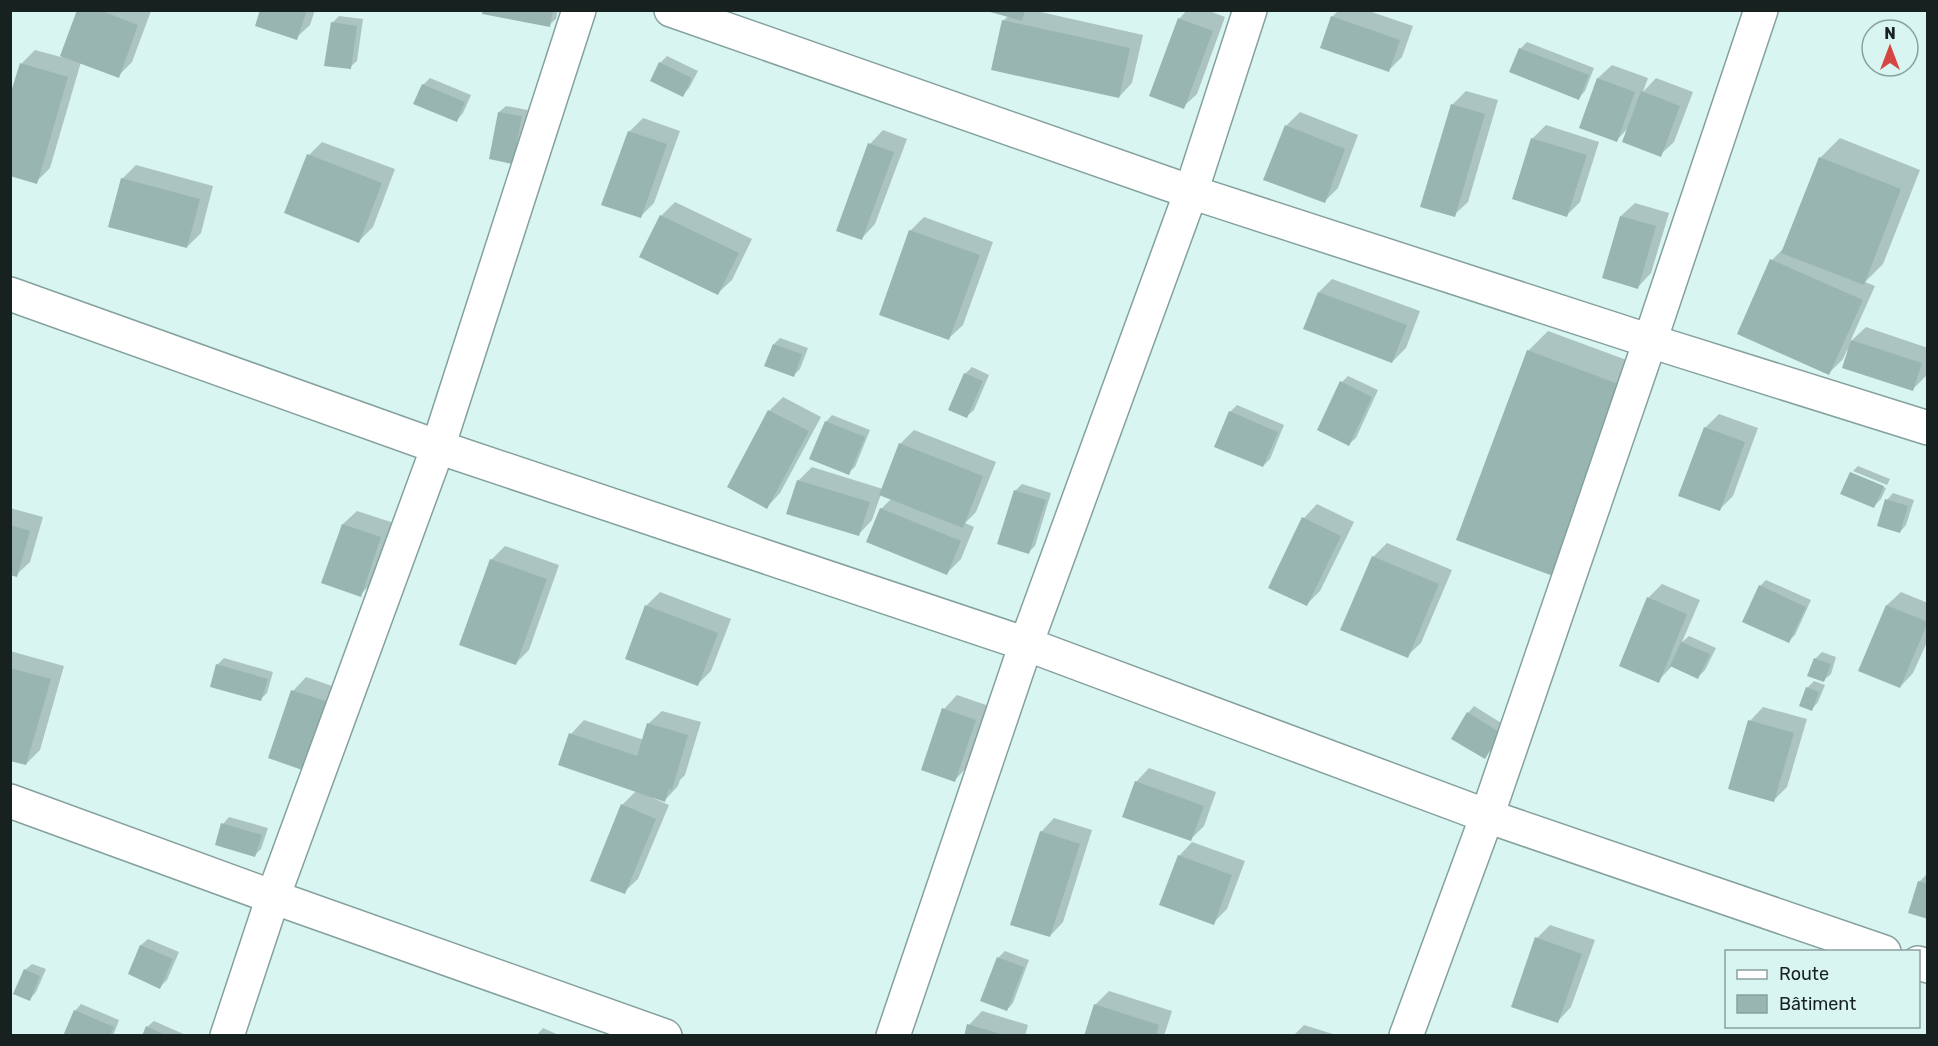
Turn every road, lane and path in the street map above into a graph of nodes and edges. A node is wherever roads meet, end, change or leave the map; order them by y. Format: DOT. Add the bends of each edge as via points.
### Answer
graph roads {
  1 [pos="579,10"];
  2 [pos="671,10"];
  3 [pos="1250,10"];
  4 [pos="1761,10"];
  5 [pos="1191,192"];
  6 [pos="10,294"];
  7 [pos="1650,341"];
  8 [pos="1928,428"];
  9 [pos="438,447"];
  10 [pos="1026,644"];
  11 [pos="10,801"];
  12 [pos="1487,816"];
  13 [pos="273,897"];
  14 [pos="1881,950"];
  15 [pos="227,1035"];
  16 [pos="665,1035"];
  17 [pos="893,1035"];
  18 [pos="1406,1035"];
  1 -- 9 [label="street"];
  2 -- 5 [label="street"];
  3 -- 5 [label="street"];
  4 -- 7 [label="street"];
  5 -- 7 [label="street"];
  5 -- 10 [label="street"];
  6 -- 9 [label="street"];
  7 -- 8 [label="street"];
  7 -- 12 [label="street"];
  9 -- 10 [label="street"];
  9 -- 13 [label="street"];
  10 -- 12 [label="street"];
  10 -- 17 [label="street"];
  11 -- 13 [label="street"];
  12 -- 14 [label="street"];
  12 -- 18 [label="street"];
  13 -- 15 [label="street"];
  13 -- 16 [label="street"];
}
